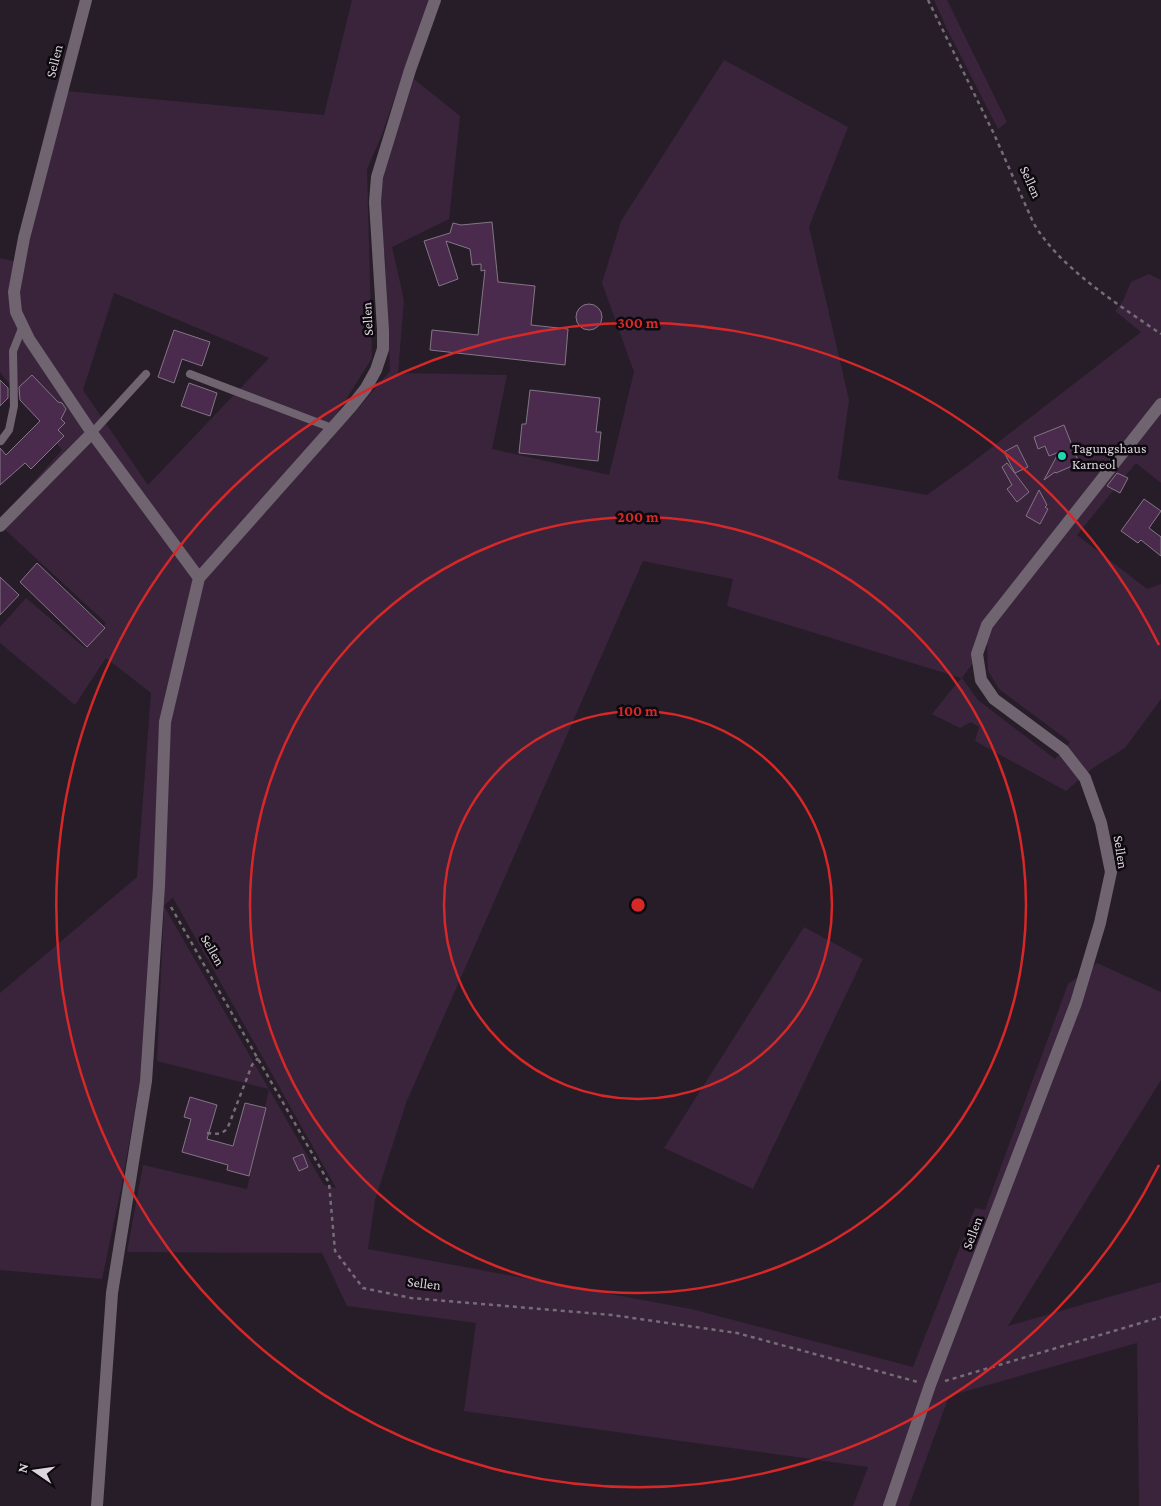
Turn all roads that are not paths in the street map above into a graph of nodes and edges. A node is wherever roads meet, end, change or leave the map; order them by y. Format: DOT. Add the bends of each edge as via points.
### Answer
graph roads {
  1 [pos="86,0"];
  2 [pos="435,0"];
  3 [pos="23,326"];
  4 [pos="146,374"];
  5 [pos="190,374"];
  6 [pos="1161,404"];
  7 [pos="332,428"];
  8 [pos="92,433"];
  9 [pos="1,441"];
  10 [pos="0,526"];
  11 [pos="199,578"];
  12 [pos="97,1506"];
  13 [pos="889,1506"];
  1 -- 3 [label="street, Sellen" via="16,274 16,312"];
  2 -- 7 [label="street, Sellen" via="377,177 382,356 366,388"];
  3 -- 8 [label="street, Sellen"];
  3 -- 9 [label="lane" via="13,351 14,406 9,430"];
  4 -- 8 [label="lane"];
  5 -- 7 [label="lane"];
  6 -- 13 [label="street, Sellen" via="987,626 977,654 981,680 994,699 1063,750 1085,778 1101,823 1111,872 1100,923 1076,1003 930,1385"];
  7 -- 11 [label="street, Sellen"];
  8 -- 10 [label="street"];
  8 -- 11 [label="street, Sellen"];
  11 -- 12 [label="street, Sellen" via="165,722 159,886 146,1080 112,1293"];
}
